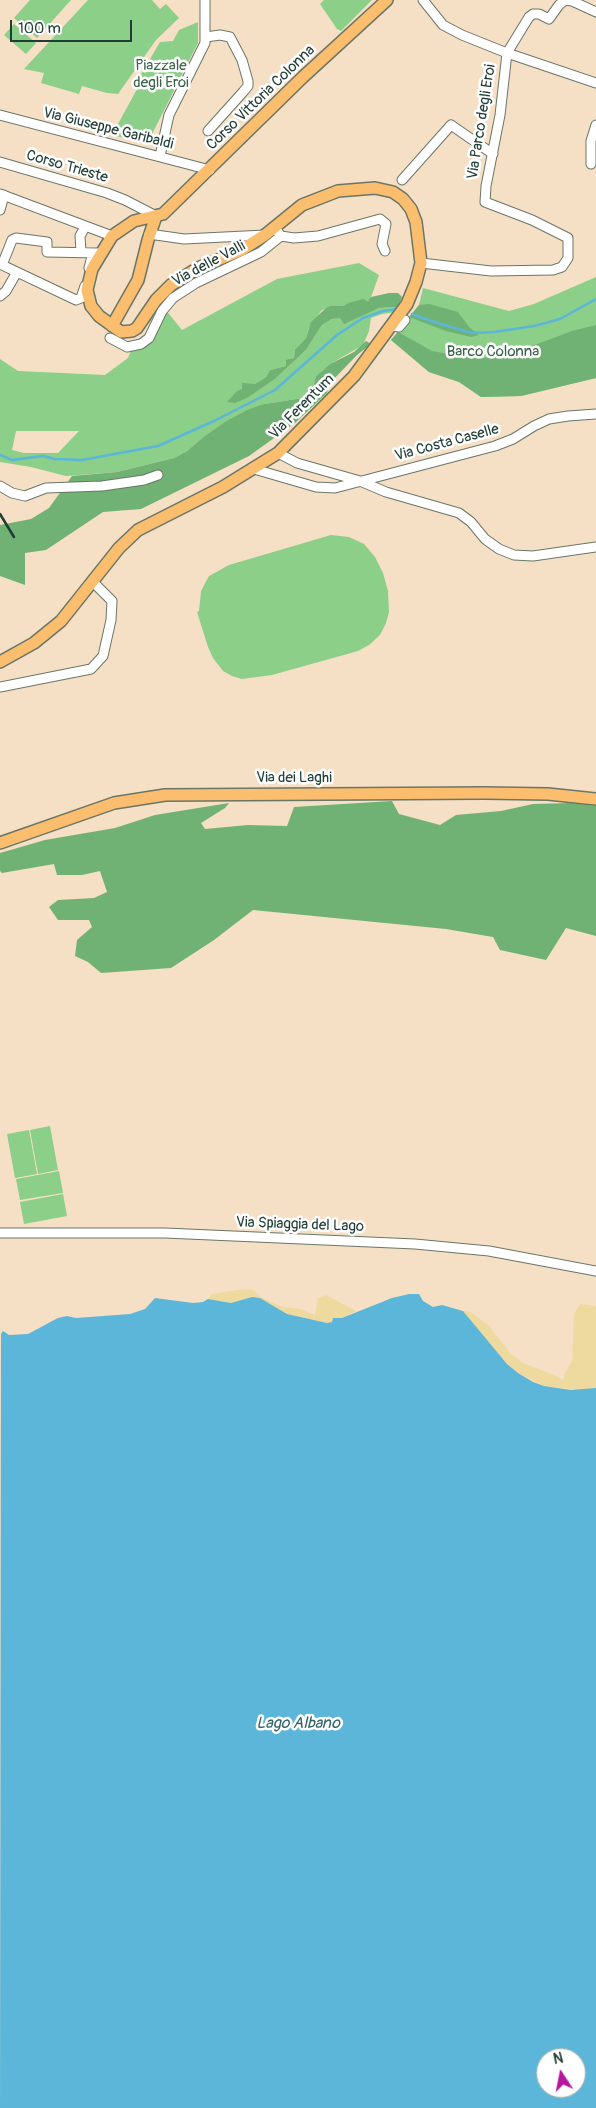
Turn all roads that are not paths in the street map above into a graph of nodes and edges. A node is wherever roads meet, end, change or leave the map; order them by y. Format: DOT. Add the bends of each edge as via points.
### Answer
graph roads {
  1 [pos="386,0"];
  2 [pos="423,0"];
  3 [pos="204,3"];
  4 [pos="596,12"];
  5 [pos="206,37"];
  6 [pos="507,53"];
  7 [pos="596,83"];
  8 [pos="0,115"];
  9 [pos="596,125"];
  10 [pos="208,131"];
  11 [pos="160,153"];
  12 [pos="493,154"];
  13 [pos="0,162"];
  14 [pos="592,164"];
  15 [pos="210,170"];
  16 [pos="402,180"];
  17 [pos="2,194"];
  18 [pos="0,210"];
  19 [pos="156,216"];
  20 [pos="85,227"];
  21 [pos="273,233"];
  22 [pos="150,234"];
  23 [pos="112,236"];
  24 [pos="385,251"];
  25 [pos="81,252"];
  26 [pos="98,252"];
  27 [pos="420,263"];
  28 [pos="1,265"];
  29 [pos="17,272"];
  30 [pos="0,296"];
  31 [pos="405,320"];
  32 [pos="112,326"];
  33 [pos="392,326"];
  34 [pos="110,338"];
  35 [pos="596,414"];
  36 [pos="278,452"];
  37 [pos="254,469"];
  38 [pos="158,475"];
  39 [pos="360,481"];
  40 [pos="0,486"];
  41 [pos="596,547"];
  42 [pos="93,582"];
  43 [pos="0,662"];
  44 [pos="0,687"];
  45 [pos="596,799"];
  46 [pos="0,843"];
  47 [pos="0,1233"];
  48 [pos="596,1271"];
  1 -- 15 [label="main road, Corso Vittoria Colonna"];
  2 -- 6 [label="street" via="443,25"];
  3 -- 5 [label="street"];
  4 -- 6 [label="street" via="565,0 549,19 533,14"];
  5 -- 10 [label="street" via="230,37 248,81 243,92"];
  5 -- 11 [label="street" via="169,115"];
  6 -- 7 [label="street"];
  6 -- 12 [label="street, Via Parco degli Eroi"];
  8 -- 11 [label="street, Via Giuseppe Garibaldi"];
  9 -- 14 [label="street" via="591,141"];
  11 -- 15 [label="street, Via Giuseppe Garibaldi"];
  12 -- 16 [label="street" via="451,125"];
  12 -- 27 [label="street, Via Parco degli Eroi" via="485,202 568,238 568,258 562,268 492,271"];
  13 -- 19 [label="street, Corso Trieste" via="88,186"];
  15 -- 19 [label="main road, Corso Vittoria Colonna" via="163,214"];
  17 -- 18 [label="street"];
  17 -- 20 [label="street"];
  19 -- 22 [label="main road"];
  19 -- 23 [label="main road" via="134,221"];
  20 -- 23 [label="street"];
  20 -- 25 [label="street" via="80,236"];
  21 -- 22 [label="street" via="184,240"];
  21 -- 24 [label="street" via="294,238 318,236 380,219 386,224 382,244"];
  21 -- 27 [label="main road, Via Ferentum" via="295,210 323,196 355,189 384,190 400,196 412,212 418,233"];
  21 -- 32 [label="main road, Via Ferentum" via="193,270 171,284 135,330 124,332"];
  21 -- 34 [label="street, Via delle Valli" via="261,252 196,283 173,298 162,311 149,338 141,344 127,346"];
  22 -- 32 [label="main road" via="138,280"];
  23 -- 26 [label="main road"];
  25 -- 26 [label="street"];
  25 -- 28 [label="street" via="47,252 47,242 14,238"];
  26 -- 29 [label="street" via="79,299 65,296"];
  26 -- 32 [label="main road" via="89,277 87,295 94,312"];
  27 -- 33 [label="main road, Via Ferentum" via="410,299"];
  28 -- 29 [label="street"];
  29 -- 30 [label="street"];
  31 -- 33 [label="street" via="399,328"];
  33 -- 36 [label="main road, Via Ferentum" via="348,383"];
  35 -- 39 [label="street, Via Costa Caselle" via="552,418 495,446"];
  36 -- 37 [label="main road, Via Ferentum"];
  36 -- 39 [label="street" via="297,463"];
  37 -- 39 [label="street, Via Costa Caselle" via="319,488 335,488"];
  37 -- 42 [label="main road, Via Ferentum" via="138,530 119,548"];
  38 -- 40 [label="street" via="102,486 46,488 25,496"];
  39 -- 41 [label="street" via="459,513 472,522 485,539 514,555 533,556"];
  42 -- 43 [label="main road, Via Ferentum" via="56,626"];
  42 -- 44 [label="street" via="112,601 103,656 91,669"];
  45 -- 46 [label="main road, Via dei Laghi" via="484,792 166,795 114,804"];
  47 -- 48 [label="street, Via Spiaggia del Lago" via="152,1233 408,1244 483,1250"];
}
